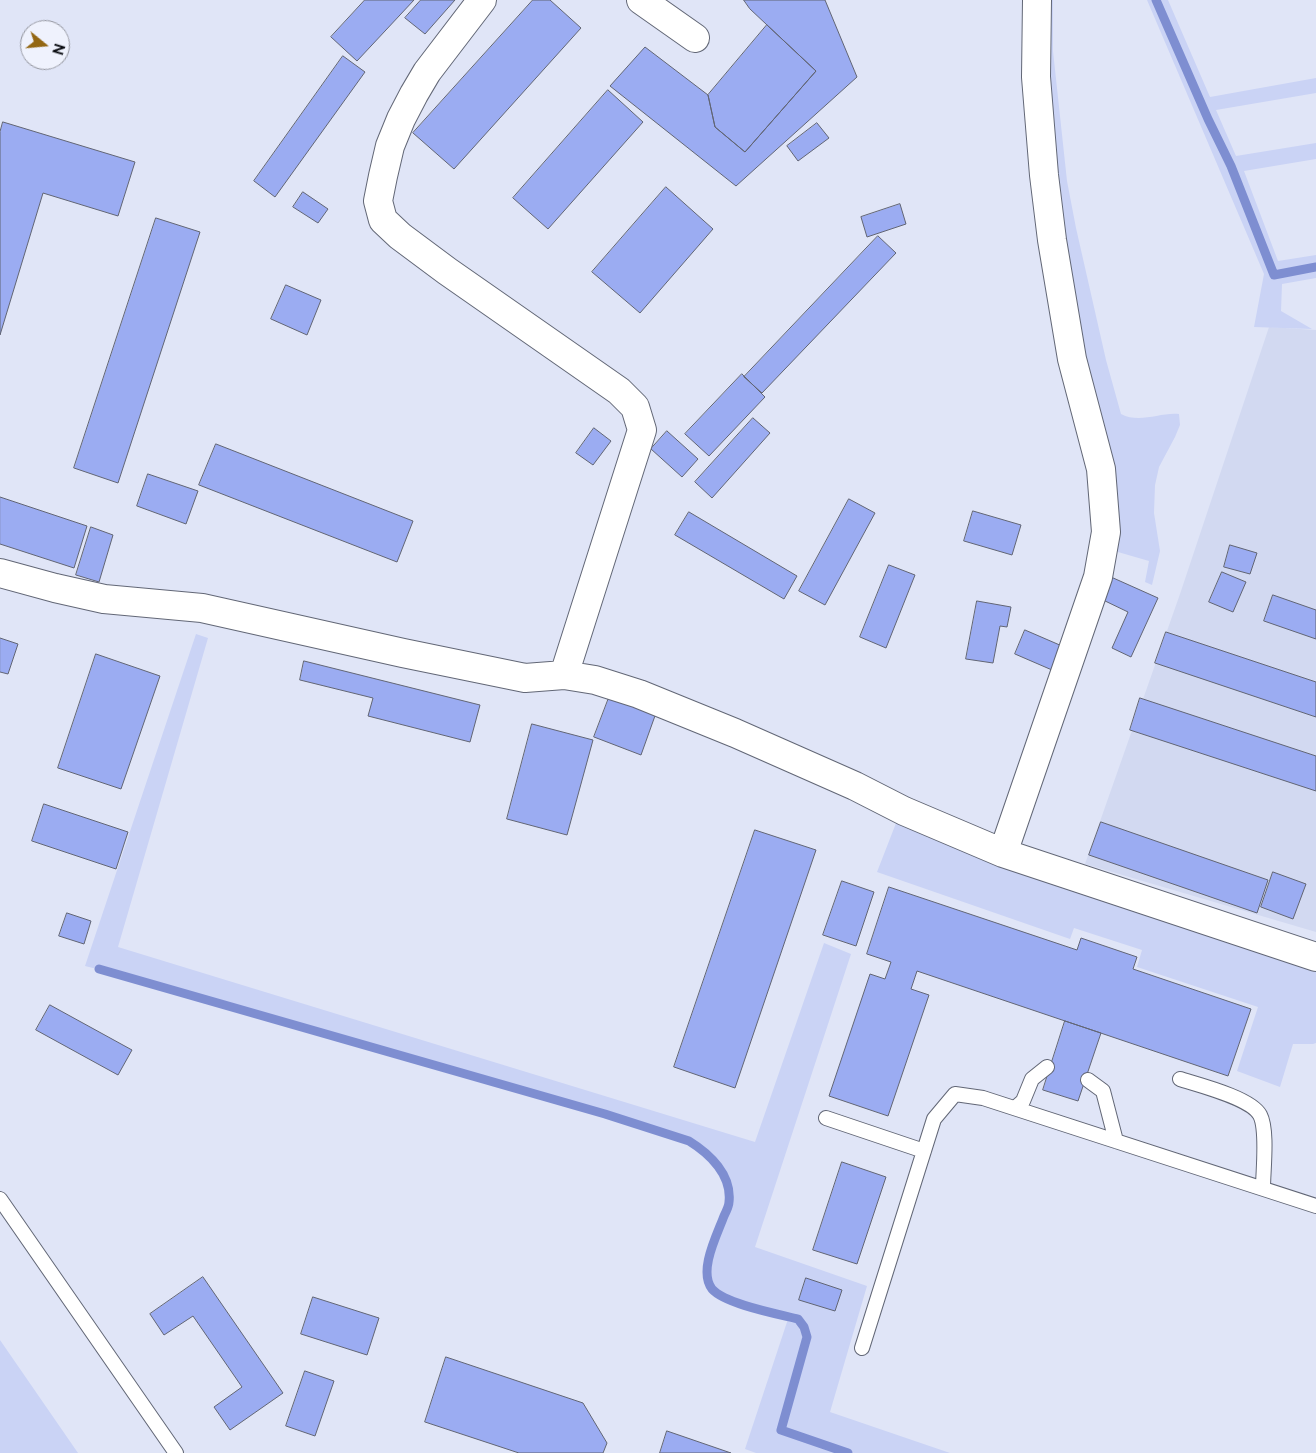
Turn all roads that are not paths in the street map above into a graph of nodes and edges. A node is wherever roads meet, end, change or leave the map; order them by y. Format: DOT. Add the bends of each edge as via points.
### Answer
graph roads {
  1 [pos="482,0"];
  2 [pos="641,0"];
  3 [pos="1037,0"];
  4 [pos="695,38"];
  5 [pos="0,573"];
  6 [pos="564,675"];
  7 [pos="1003,853"];
  8 [pos="1316,957"];
  9 [pos="1048,1067"];
  10 [pos="1180,1079"];
  11 [pos="1088,1080"];
  12 [pos="1015,1108"];
  13 [pos="826,1118"];
  14 [pos="1116,1141"];
  15 [pos="924,1150"];
  16 [pos="1263,1188"];
  17 [pos="0,1199"];
  18 [pos="1316,1206"];
  19 [pos="862,1348"];
  20 [pos="176,1453"];
  1 -- 6 [label="street" via="414,94 390,146 378,201 382,220 400,236 619,391 635,408 642,430"];
  2 -- 4 [label="street"];
  3 -- 7 [label="street" via="1036,76 1050,222 1072,359 1102,470 1106,532 1098,577"];
  5 -- 6 [label="street" via="104,599 202,608 525,678"];
  6 -- 7 [label="street" via="595,680 638,694 735,732"];
  7 -- 8 [label="street"];
  9 -- 12 [label="lane" via="1032,1080 1023,1101"];
  10 -- 16 [label="lane" via="1240,1099 1260,1115 1264,1143"];
  11 -- 14 [label="lane" via="1103,1091"];
  12 -- 14 [label="lane"];
  12 -- 15 [label="lane" via="955,1094 934,1119"];
  13 -- 15 [label="lane"];
  14 -- 16 [label="lane"];
  15 -- 19 [label="lane"];
  16 -- 18 [label="lane"];
  17 -- 20 [label="lane"];
}
